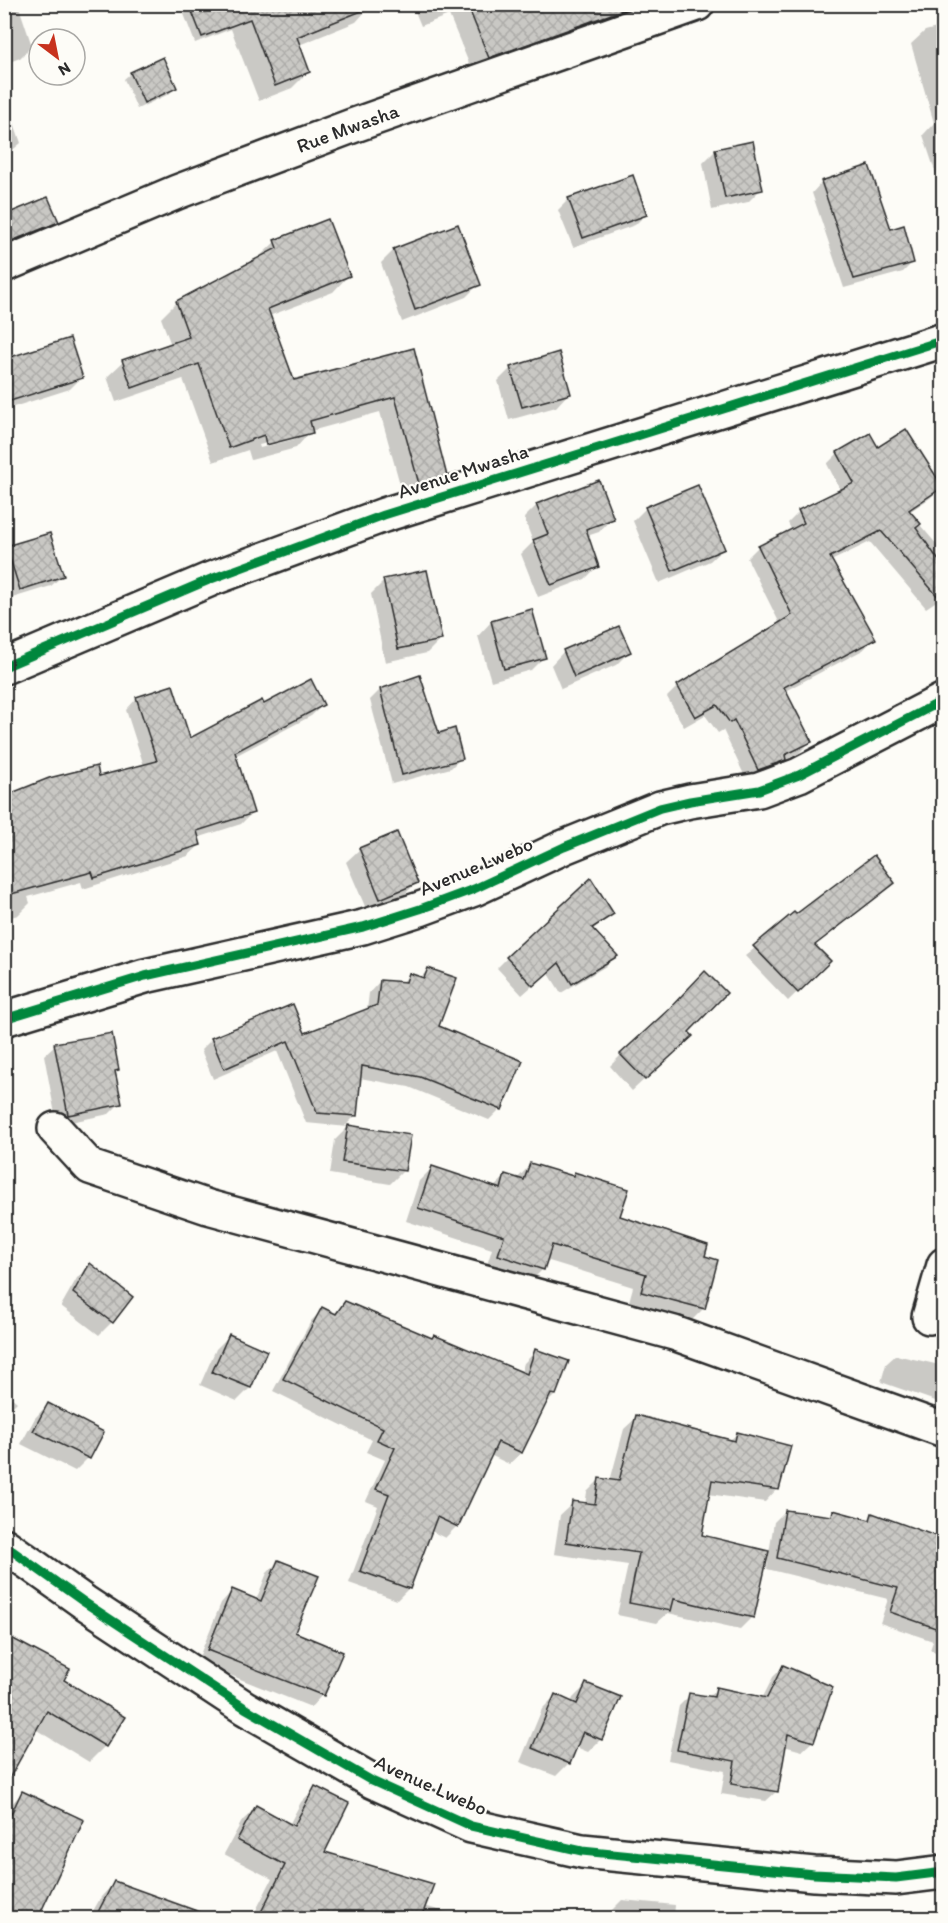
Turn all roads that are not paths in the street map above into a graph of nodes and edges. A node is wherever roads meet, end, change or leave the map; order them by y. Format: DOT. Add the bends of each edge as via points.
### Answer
graph roads {
  1 [pos="697,4"];
  2 [pos="4,265"];
  3 [pos="944,340"];
  4 [pos="4,667"];
  5 [pos="944,700"];
  6 [pos="4,1018"];
  7 [pos="55,1129"];
  8 [pos="944,1265"];
  9 [pos="929,1317"];
  10 [pos="944,1430"];
  11 [pos="4,1545"];
  12 [pos="944,1872"];
  1 -- 2 [label="street, Rue Mwasha" via="352,126 177,192"];
  3 -- 4 [label="street, Avenue Mwasha" via="384,515 211,579"];
  5 -- 6 [label="street, Avenue Lwebo" via="759,790 660,808 420,909 363,927 145,976"];
  7 -- 10 [label="street" via="90,1167 219,1210 674,1333"];
  8 -- 9 [label="street"];
  11 -- 12 [label="street, Avenue Lwebo" via="245,1708 372,1781 471,1826 582,1851 814,1874 896,1878"];
}
